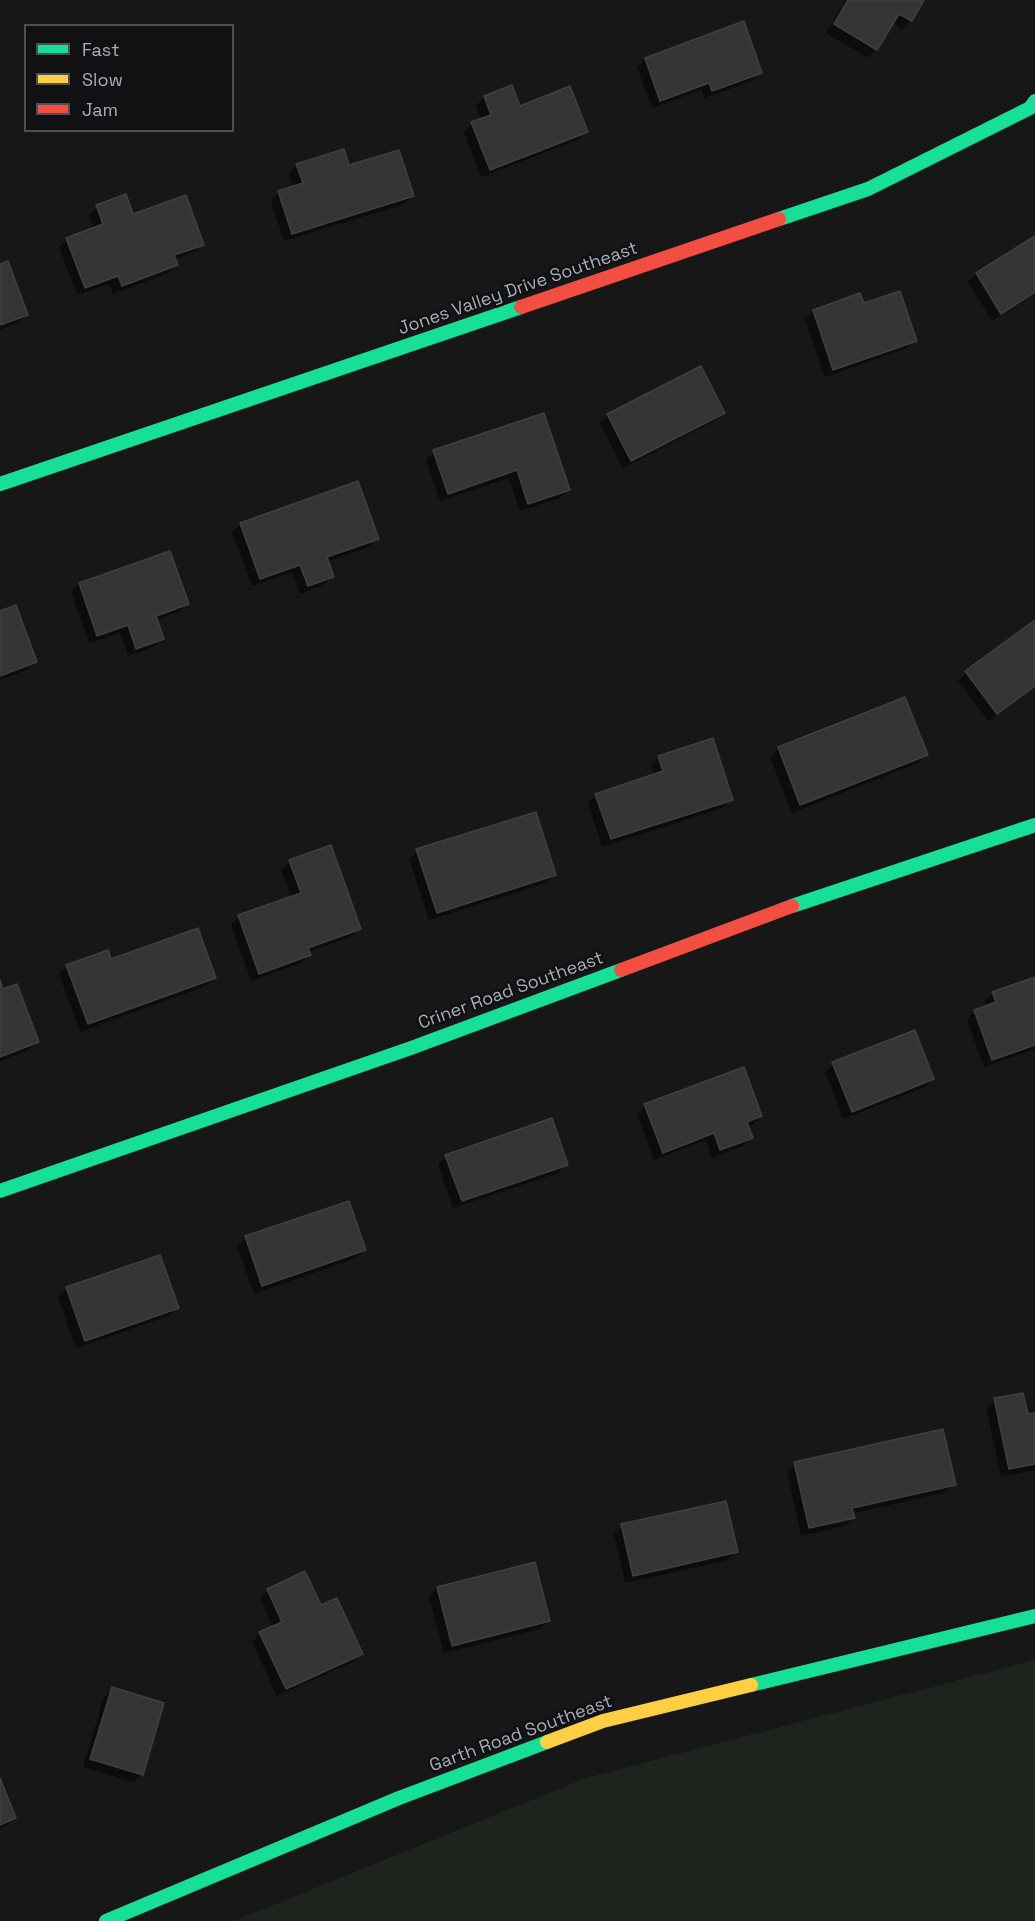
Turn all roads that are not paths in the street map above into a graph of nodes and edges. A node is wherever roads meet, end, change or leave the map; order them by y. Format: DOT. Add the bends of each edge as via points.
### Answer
graph roads {
  1 [pos="1035,101"];
  2 [pos="0,484"];
  3 [pos="1035,825"];
  4 [pos="0,1191"];
  5 [pos="1035,1616"];
  6 [pos="106,1921"];
  1 -- 2 [label="street, Jones Valley Drive Southeast" via="1030,108 868,189"];
  3 -- 4 [label="street, Criner Road Southeast" via="806,901 411,1048"];
  5 -- 6 [label="street, Garth Road Southeast" via="603,1721 399,1798"];
}
